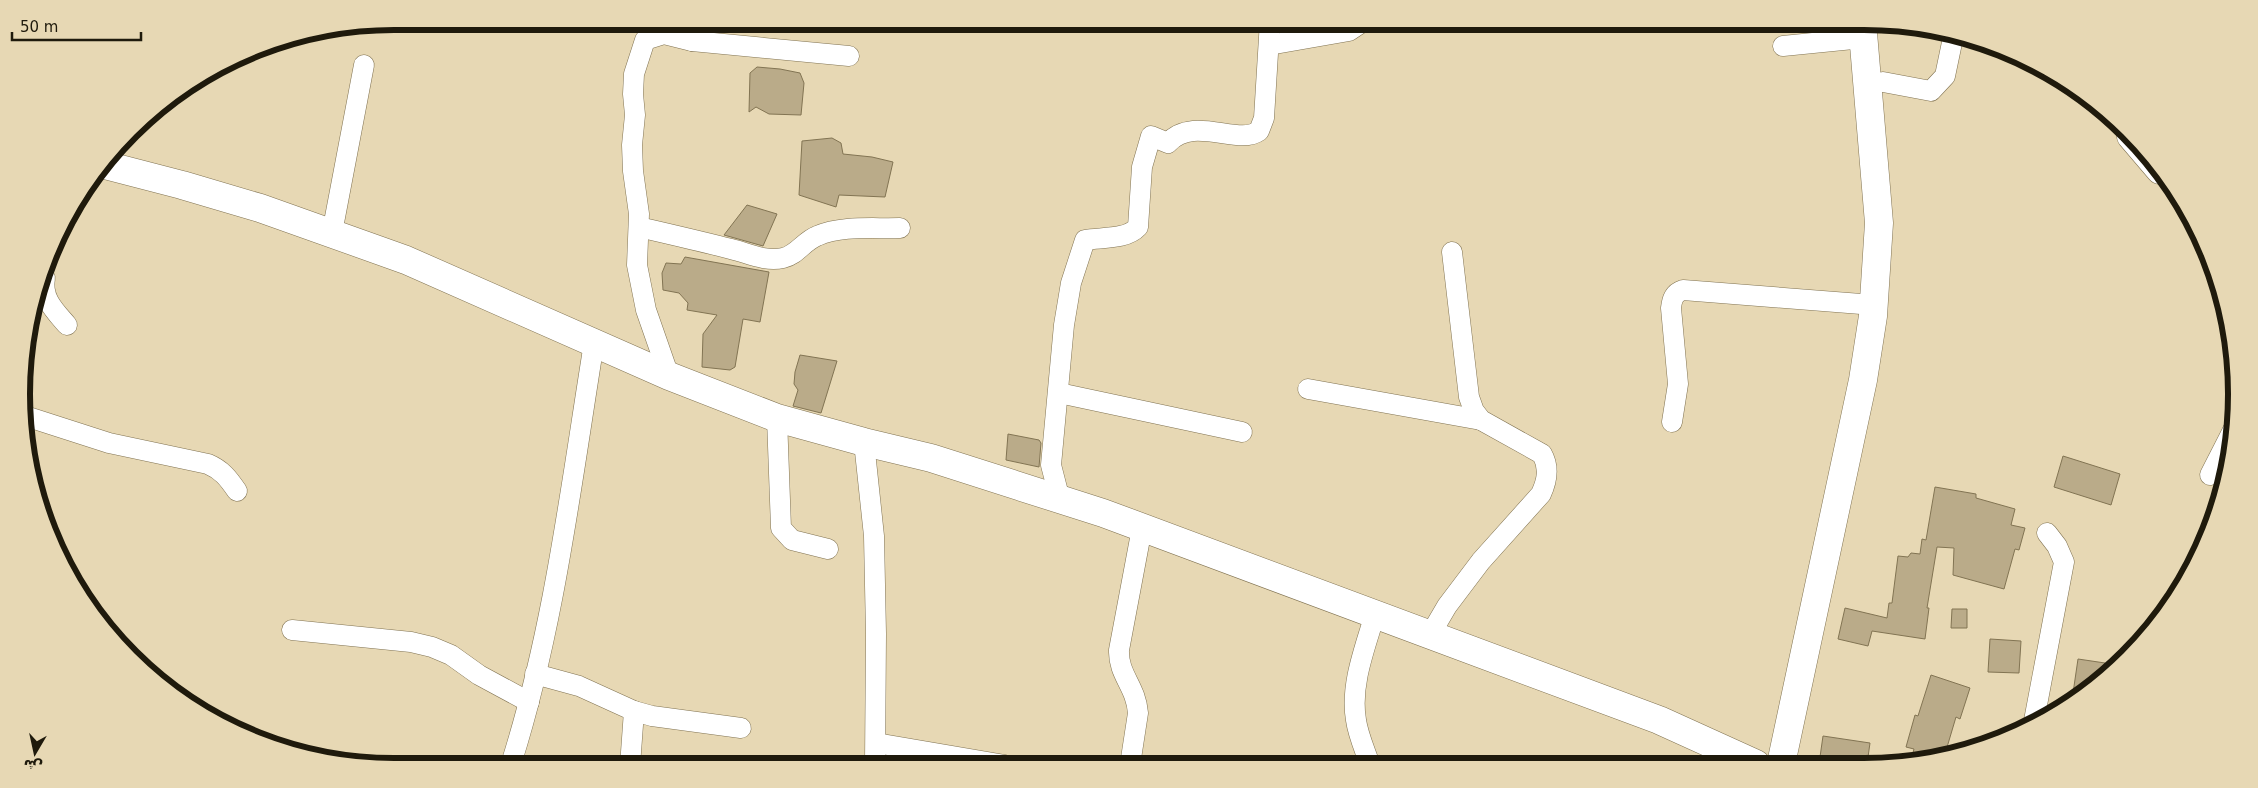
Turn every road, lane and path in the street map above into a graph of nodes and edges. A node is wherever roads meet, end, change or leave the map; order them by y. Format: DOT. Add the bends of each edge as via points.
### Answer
graph roads {
  1 [pos="702,30"];
  2 [pos="1270,30"];
  3 [pos="1351,30"];
  4 [pos="1854,30"];
  5 [pos="1867,30"];
  6 [pos="1868,30"];
  7 [pos="1952,41"];
  8 [pos="692,42"];
  9 [pos="1269,45"];
  10 [pos="1783,46"];
  11 [pos="849,56"];
  12 [pos="364,65"];
  13 [pos="1883,82"];
  14 [pos="110,166"];
  15 [pos="638,227"];
  16 [pos="900,228"];
  17 [pos="332,233"];
  18 [pos="1452,252"];
  19 [pos="45,290"];
  20 [pos="1874,305"];
  21 [pos="67,325"];
  22 [pos="594,343"];
  23 [pos="669,376"];
  24 [pos="1869,381"];
  25 [pos="1308,389"];
  26 [pos="1059,393"];
  27 [pos="31,418"];
  28 [pos="777,418"];
  29 [pos="1481,420"];
  30 [pos="1672,422"];
  31 [pos="1242,432"];
  32 [pos="864,442"];
  33 [pos="2224,447"];
  34 [pos="2210,475"];
  35 [pos="237,491"];
  36 [pos="1060,500"];
  37 [pos="1142,528"];
  38 [pos="2047,533"];
  39 [pos="828,549"];
  40 [pos="1375,614"];
  41 [pos="292,630"];
  42 [pos="1430,634"];
  43 [pos="535,674"];
  44 [pos="529,702"];
  45 [pos="634,711"];
  46 [pos="2035,715"];
  47 [pos="741,728"];
  48 [pos="876,743"];
  49 [pos="512,758"];
  50 [pos="631,758"];
  51 [pos="875,758"];
  52 [pos="960,758"];
  53 [pos="1131,758"];
  54 [pos="1368,758"];
  55 [pos="1743,758"];
  56 [pos="1782,758"];
  57 [pos="1801,758"];
  1 -- 8 [label="street"];
  2 -- 9 [label="street"];
  3 -- 9 [label="street"];
  4 -- 10 [label="street"];
  5 -- 20 [label="street" via="1879,224"];
  6 -- 13 [label="street"];
  7 -- 13 [label="street" via="1945,76 1931,91"];
  8 -- 11 [label="street"];
  8 -- 15 [label="street" via="664,34 645,40 638,58 633,80 635,115 632,145"];
  9 -- 26 [label="street" via="1264,118 1259,130 1250,135 1202,130 1188,132 1168,143 1151,136 1142,167 1138,227 1113,238 1085,240 1064,325"];
  12 -- 17 [label="street"];
  13 -- 24 [label="street" via="1892,230 1886,320"];
  14 -- 17 [label="street" via="260,208"];
  15 -- 16 [label="street" via="758,258 774,259 793,254 817,236 832,232"];
  15 -- 23 [label="street" via="637,265 646,310"];
  17 -- 22 [label="street" via="406,260"];
  18 -- 29 [label="street" via="1469,397"];
  19 -- 21 [label="street" via="48,303"];
  20 -- 24 [label="street"];
  20 -- 30 [label="street" via="1679,292 1673,297 1671,308 1678,384"];
  22 -- 23 [label="street"];
  22 -- 43 [label="street"];
  23 -- 28 [label="street"];
  24 -- 56 [label="street"];
  24 -- 57 [label="street"];
  25 -- 29 [label="street"];
  26 -- 31 [label="street"];
  26 -- 36 [label="street" via="1051,464"];
  27 -- 35 [label="street" via="109,443 208,464 227,476"];
  28 -- 32 [label="street"];
  28 -- 39 [label="street" via="781,528 792,540"];
  29 -- 42 [label="street" via="1542,454 1547,468 1546,482 1536,502 1476,568"];
  32 -- 36 [label="street" via="931,458"];
  32 -- 48 [label="street" via="874,536"];
  33 -- 34 [label="street"];
  36 -- 37 [label="street"];
  37 -- 40 [label="street"];
  37 -- 53 [label="street" via="1119,650 1121,668 1138,704"];
  38 -- 46 [label="street" via="2064,562"];
  40 -- 42 [label="street"];
  40 -- 54 [label="street" via="1360,665 1354,709"];
  41 -- 44 [label="street" via="432,647"];
  42 -- 55 [label="street" via="1659,720"];
  43 -- 44 [label="street"];
  43 -- 45 [label="street" via="579,686"];
  44 -- 49 [label="street"];
  45 -- 47 [label="street"];
  45 -- 50 [label="street"];
  48 -- 51 [label="street"];
  48 -- 52 [label="street"];
}
